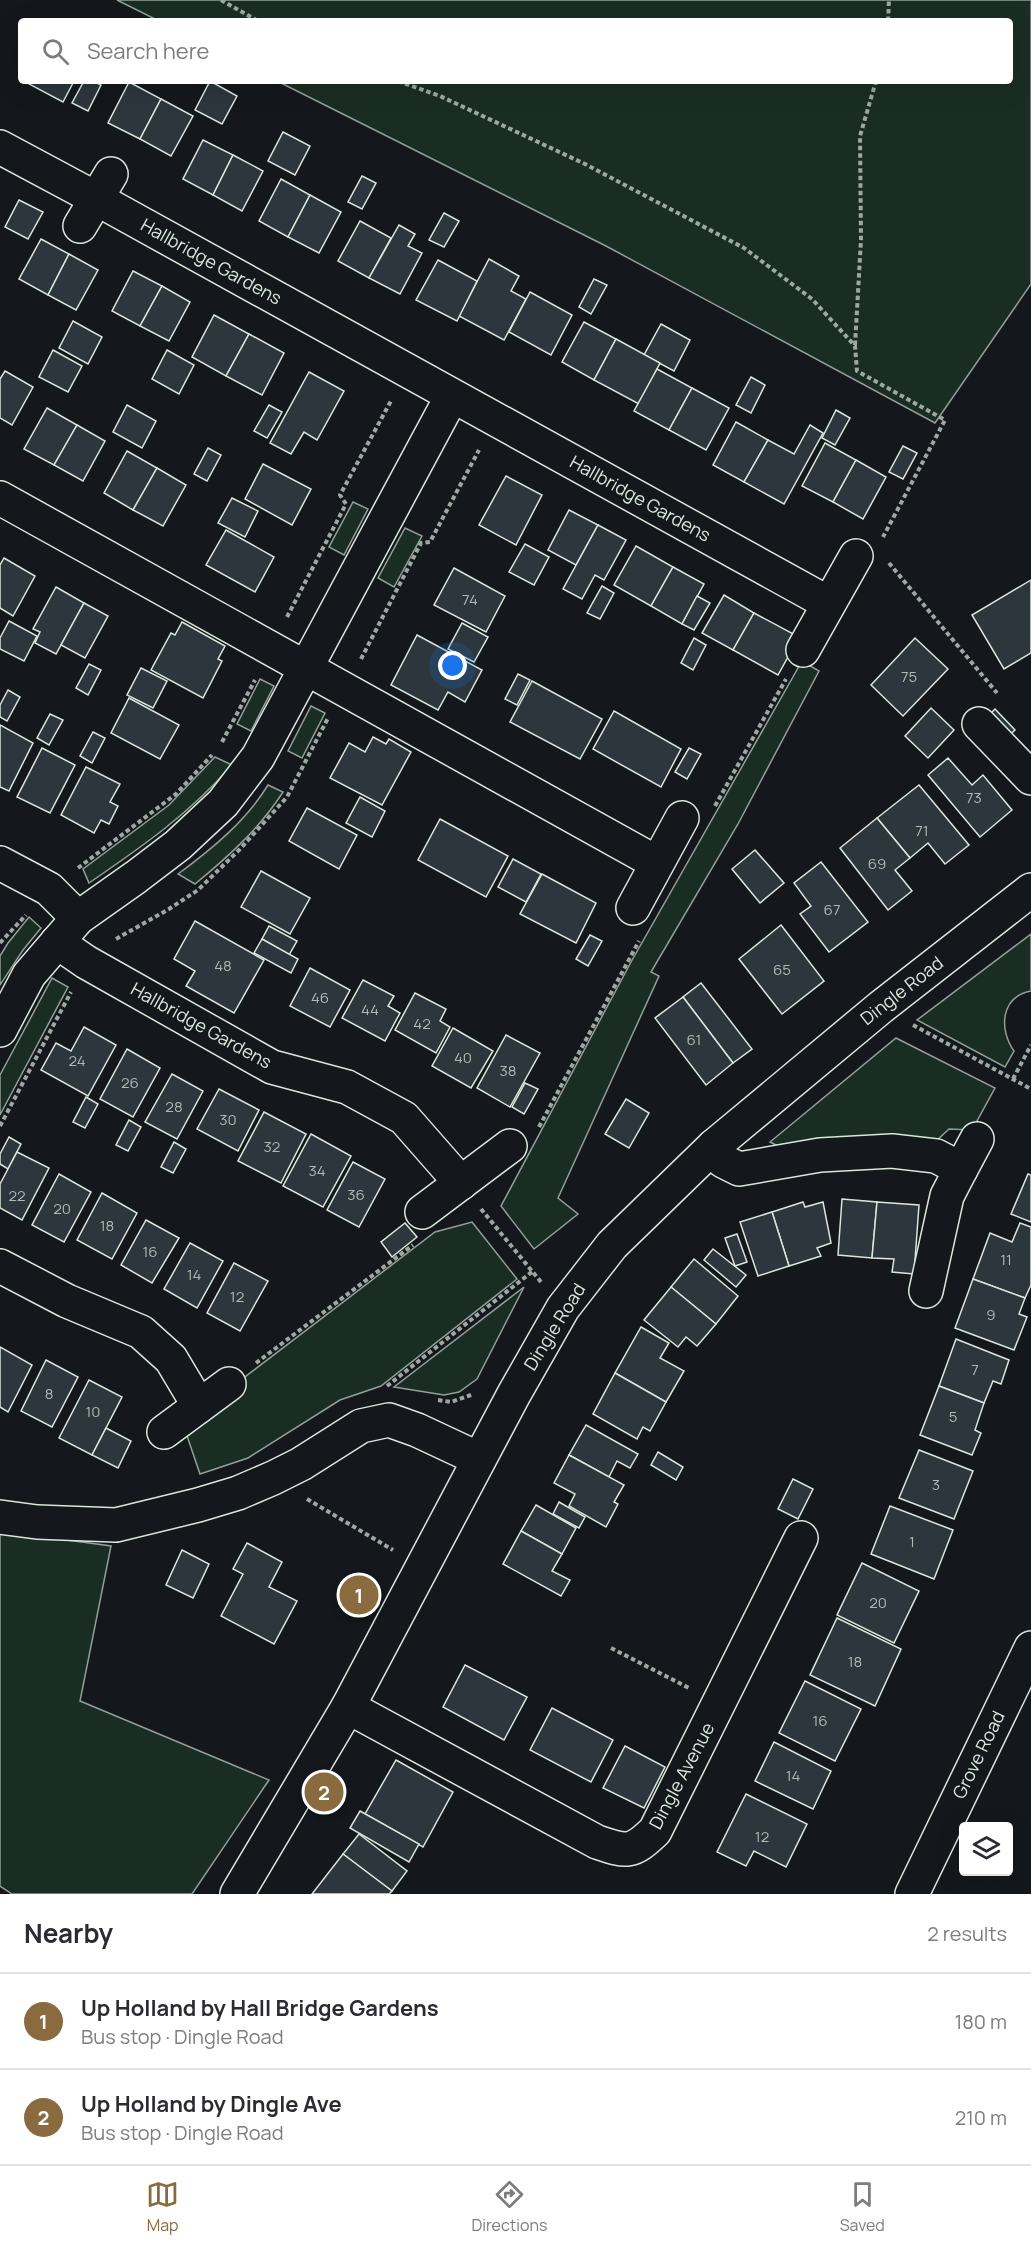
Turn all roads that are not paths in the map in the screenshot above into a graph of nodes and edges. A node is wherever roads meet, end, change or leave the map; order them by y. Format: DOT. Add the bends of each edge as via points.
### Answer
graph roads {
  1 [pos="0,147"];
  2 [pos="104,186"];
  3 [pos="80,226"];
  4 [pos="452,396"];
  5 [pos="0,498"];
  6 [pos="874,550"];
  7 [pos="828,603"];
  8 [pos="803,650"];
  9 [pos="306,668"];
  10 [pos="979,724"];
  11 [pos="1031,777"];
  12 [pos="697,815"];
  13 [pos="0,863"];
  14 [pos="657,863"];
  15 [pos="1031,890"];
  16 [pos="639,920"];
  17 [pos="67,930"];
  18 [pos="0,1030"];
  19 [pos="976,1139"];
  20 [pos="510,1146"];
  21 [pos="714,1146"];
  22 [pos="961,1169"];
  23 [pos="470,1194"];
  24 [pos="420,1227"];
  25 [pos="0,1266"];
  26 [pos="926,1291"];
  27 [pos="228,1384"];
  28 [pos="199,1406"];
  29 [pos="164,1432"];
  30 [pos="479,1460"];
  31 [pos="0,1517"];
  32 [pos="801,1538"];
  33 [pos="1031,1648"];
  34 [pos="348,1707"];
  35 [pos="237,1894"];
  36 [pos="912,1894"];
  1 -- 2 [label="street, Hallbridge Gardens"];
  2 -- 3 [label="street"];
  2 -- 4 [label="street, Hallbridge Gardens"];
  4 -- 7 [label="street, Hallbridge Gardens"];
  4 -- 9 [label="street"];
  5 -- 9 [label="street"];
  6 -- 7 [label="street"];
  7 -- 8 [label="street"];
  9 -- 14 [label="street"];
  9 -- 17 [label="street" via="258,757 223,803 178,845"];
  10 -- 11 [label="street"];
  12 -- 14 [label="street"];
  13 -- 17 [label="street, Hallbridge Gardens" via="49,889"];
  14 -- 16 [label="street"];
  15 -- 21 [label="street, Dingle Road" via="880,1007"];
  17 -- 18 [label="street" via="29,975"];
  17 -- 23 [label="street, Hallbridge Gardens" via="86,962 272,1067 347,1087 404,1118"];
  19 -- 22 [label="street"];
  20 -- 23 [label="street"];
  21 -- 22 [label="street" via="723,1161 739,1169 820,1155 892,1151 936,1156"];
  21 -- 30 [label="street, Dingle Road" via="612,1245 563,1308"];
  22 -- 26 [label="street" via="947,1196"];
  23 -- 24 [label="street"];
  25 -- 28 [label="street" via="67,1301 141,1332 171,1359"];
  27 -- 28 [label="street"];
  28 -- 29 [label="street"];
  30 -- 31 [label="street" via="389,1420 361,1426 273,1478 198,1505 116,1525"];
  30 -- 34 [label="street, Dingle Road"];
  32 -- 34 [label="street, Dingle Avenue" via="655,1832 637,1848 619,1850 597,1842"];
  33 -- 36 [label="street, Grove Road"];
  34 -- 35 [label="street, Dingle Road"];
}
